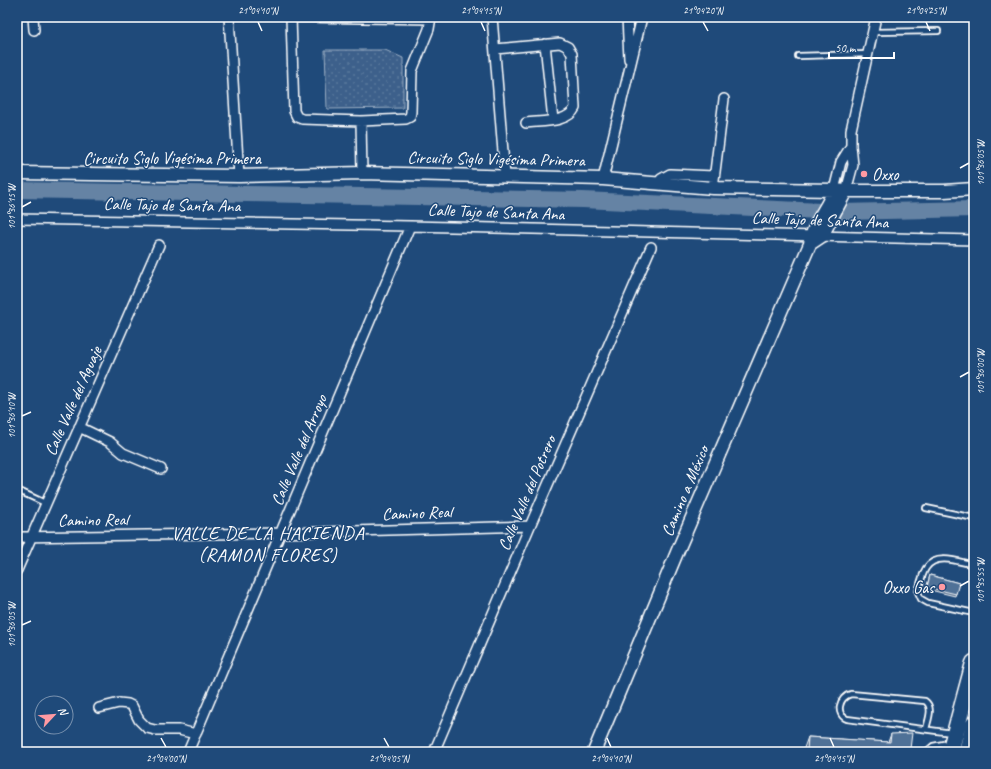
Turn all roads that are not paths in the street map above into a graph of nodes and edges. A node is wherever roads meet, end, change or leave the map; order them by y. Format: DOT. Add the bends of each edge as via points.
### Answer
graph roads {
  1 [pos="33,17"];
  2 [pos="229,17"];
  3 [pos="292,17"];
  4 [pos="492,17"];
  5 [pos="627,17"];
  6 [pos="642,17"];
  7 [pos="876,17"];
  8 [pos="431,18"];
  9 [pos="34,30"];
  10 [pos="938,31"];
  11 [pos="872,32"];
  12 [pos="545,44"];
  13 [pos="495,49"];
  14 [pos="868,54"];
  15 [pos="798,56"];
  16 [pos="629,70"];
  17 [pos="724,99"];
  18 [pos="553,120"];
  19 [pos="362,121"];
  20 [pos="526,123"];
  21 [pos="17,173"];
  22 [pos="362,173"];
  23 [pos="239,176"];
  24 [pos="505,176"];
  25 [pos="714,176"];
  26 [pos="602,179"];
  27 [pos="658,184"];
  28 [pos="713,188"];
  29 [pos="974,189"];
  30 [pos="838,195"];
  31 [pos="17,219"];
  32 [pos="410,226"];
  33 [pos="816,235"];
  34 [pos="974,240"];
  35 [pos="159,245"];
  36 [pos="651,247"];
  37 [pos="79,427"];
  38 [pos="162,469"];
  39 [pos="17,490"];
  40 [pos="45,503"];
  41 [pos="926,508"];
  42 [pos="974,518"];
  43 [pos="530,526"];
  44 [pos="281,533"];
  45 [pos="17,537"];
  46 [pos="31,537"];
  47 [pos="974,565"];
  48 [pos="17,570"];
  49 [pos="974,613"];
  50 [pos="974,663"];
  51 [pos="99,708"];
  52 [pos="974,724"];
  53 [pos="926,729"];
  54 [pos="196,734"];
  55 [pos="953,742"];
  56 [pos="188,752"];
  57 [pos="434,752"];
  58 [pos="594,752"];
  59 [pos="926,752"];
  60 [pos="966,752"];
  1 -- 9 [label="street"];
  2 -- 23 [label="street"];
  3 -- 8 [label="street"];
  3 -- 19 [label="street" via="294,112 302,119"];
  4 -- 13 [label="street"];
  5 -- 16 [label="street"];
  6 -- 16 [label="street"];
  7 -- 11 [label="street"];
  8 -- 19 [label="street" via="412,70 410,118"];
  10 -- 11 [label="lane"];
  11 -- 14 [label="street"];
  12 -- 13 [label="street"];
  12 -- 18 [label="street"];
  12 -- 18 [label="street" via="560,43 568,47 572,54 575,108 573,114"];
  13 -- 24 [label="street"];
  14 -- 15 [label="lane"];
  14 -- 30 [label="street" via="851,130 851,146 841,162"];
  16 -- 26 [label="street"];
  17 -- 25 [label="street"];
  18 -- 20 [label="street"];
  19 -- 22 [label="street"];
  21 -- 23 [label="main road, Circuito Siglo Vigésima Primera"];
  22 -- 23 [label="main road, Circuito Siglo Vigésima Primera"];
  22 -- 24 [label="main road, Circuito Siglo Vigésima Primera"];
  24 -- 26 [label="main road, Circuito Siglo Vigésima Primera"];
  25 -- 27 [label="street" via="670,174"];
  25 -- 28 [label="street"];
  26 -- 27 [label="main road, Circuito Siglo Vigésima Primera"];
  27 -- 28 [label="main road, Circuito Siglo Vigésima Primera"];
  28 -- 30 [label="main road, Circuito Siglo Vigésima Primera"];
  29 -- 30 [label="main road, Circuito Siglo Vigésima Primera"];
  30 -- 33 [label="main road, Camino a México"];
  31 -- 32 [label="street, Calle Tajo de Santa Ana"];
  32 -- 33 [label="street, Calle Tajo de Santa Ana"];
  32 -- 44 [label="street, Calle Valle del Arroyo"];
  33 -- 34 [label="street, Calle Tajo de Santa Ana"];
  33 -- 58 [label="main road, Camino a México" via="678,550"];
  35 -- 37 [label="street, Calle Valle del Aguaje"];
  36 -- 43 [label="street, Calle Valle del Potrero"];
  37 -- 38 [label="street" via="110,442 123,453"];
  37 -- 40 [label="street, Calle Valle del Aguaje"];
  39 -- 40 [label="lane"];
  40 -- 46 [label="street, Calle Valle del Aguaje"];
  41 -- 42 [label="lane"];
  43 -- 44 [label="street, Camino Real"];
  43 -- 57 [label="street, Calle Valle del Potrero"];
  44 -- 46 [label="street, Camino Real"];
  44 -- 54 [label="street, Calle Valle del Arroyo"];
  45 -- 46 [label="street, Camino Real"];
  46 -- 48 [label="street, Calle Valle del Aguaje"];
  47 -- 49 [label="lane" via="945,559 930,563 925,569 918,592 921,599 928,603"];
  50 -- 55 [label="highway"];
  51 -- 54 [label="street" via="119,703 128,704 147,728"];
  52 -- 60 [label="highway"];
  53 -- 53 [label="lane" via="847,719 840,712 842,699 851,694 925,701 930,707"];
  53 -- 55 [label="lane"];
  54 -- 56 [label="street, Calle Valle del Arroyo"];
  55 -- 59 [label="lane" via="933,746"];
}
